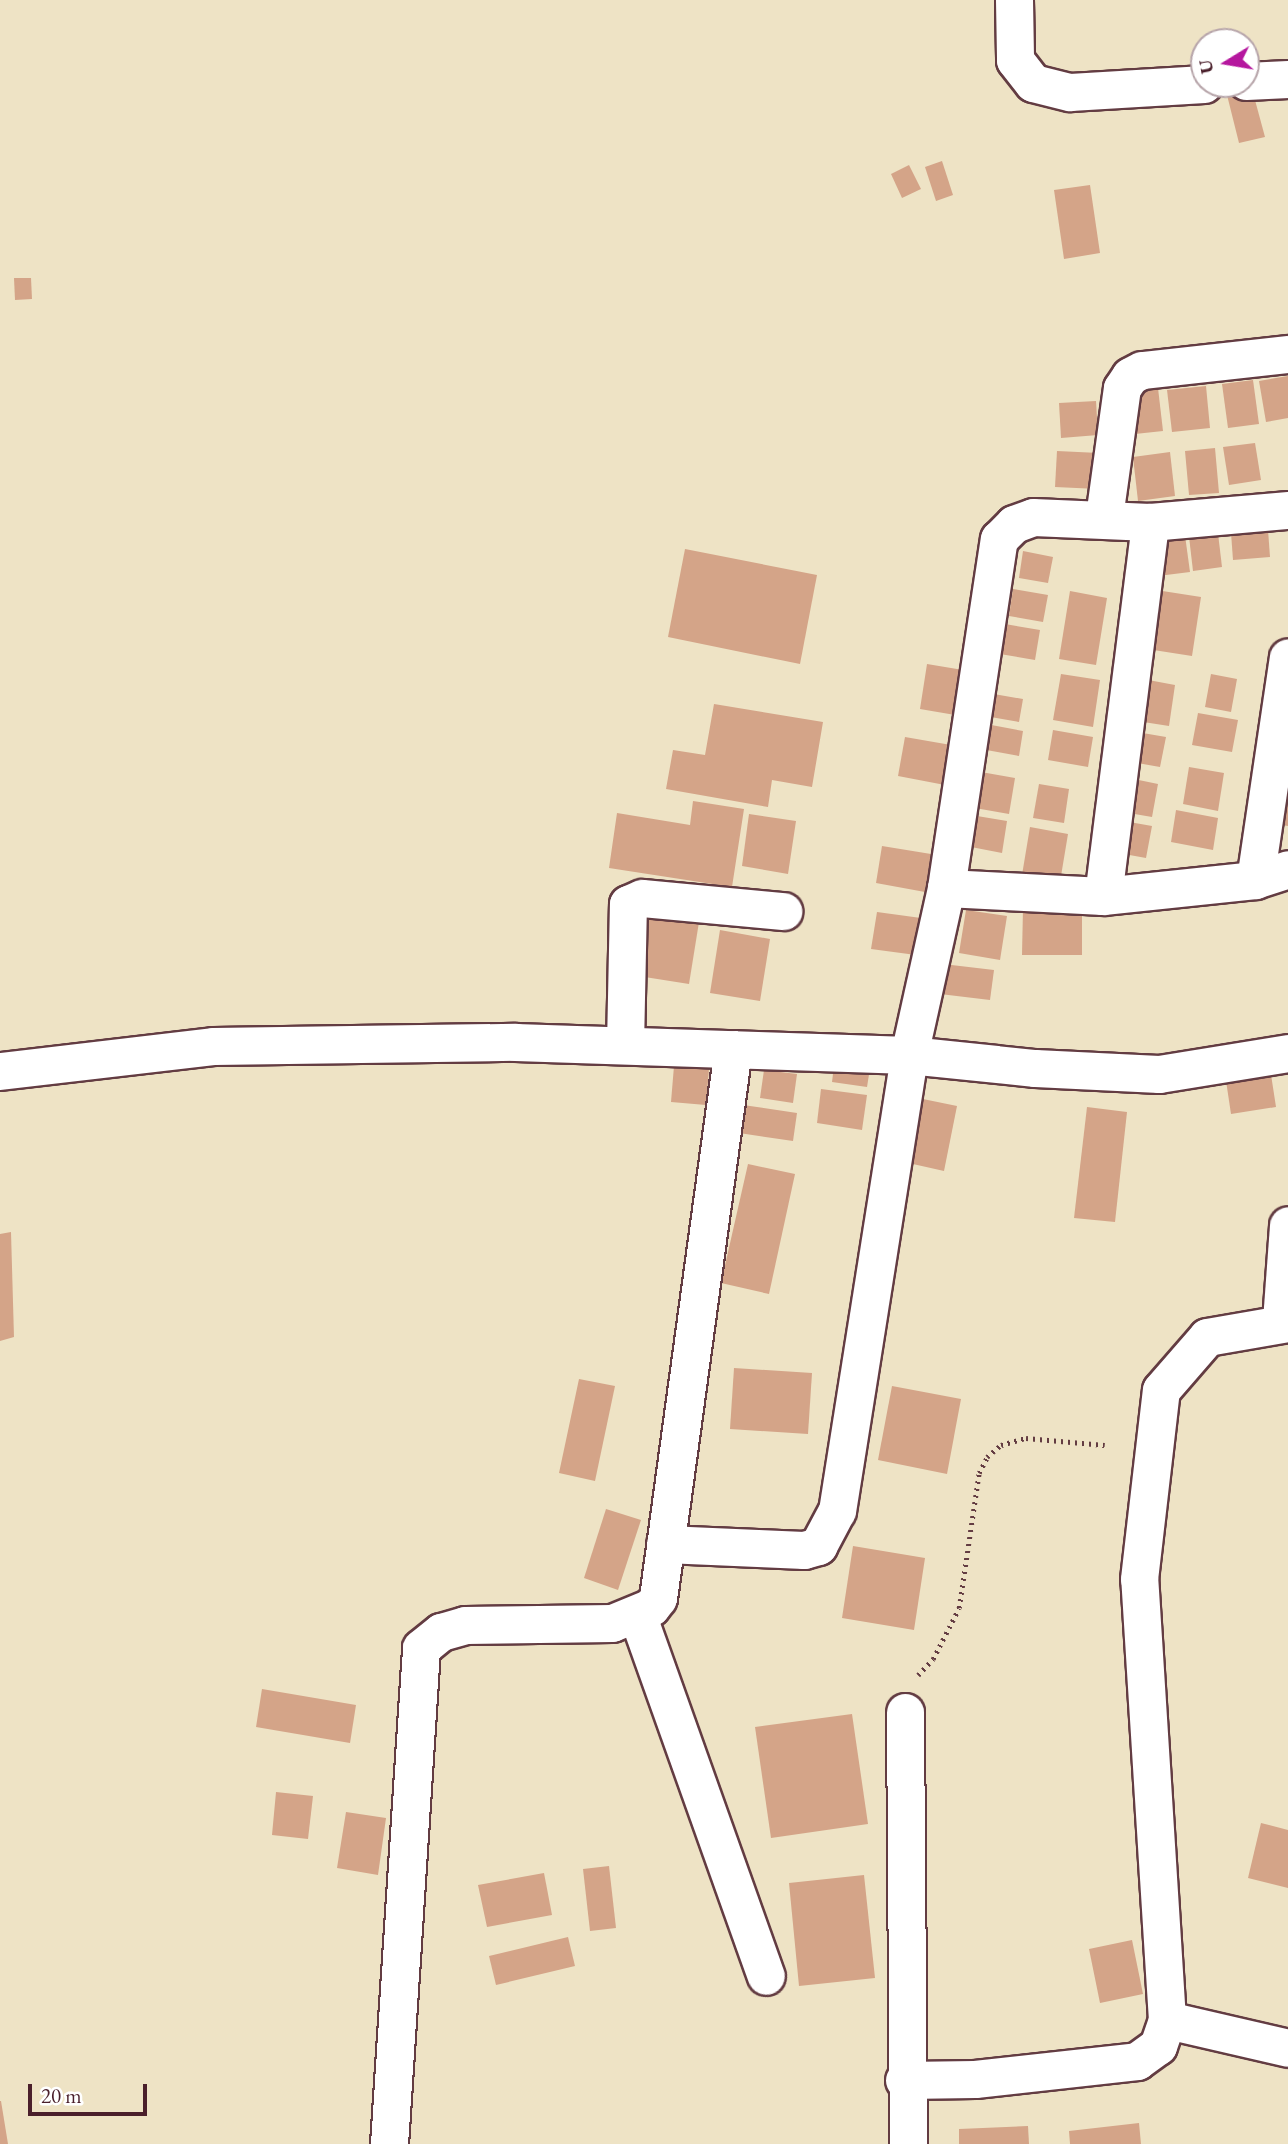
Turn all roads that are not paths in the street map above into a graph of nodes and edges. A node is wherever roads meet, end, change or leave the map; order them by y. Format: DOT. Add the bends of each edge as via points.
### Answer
graph roads {
  1 [pos="1014,0"];
  2 [pos="1288,79"];
  3 [pos="1260,80"];
  4 [pos="1190,85"];
  5 [pos="1288,354"];
  6 [pos="1288,510"];
  7 [pos="1104,517"];
  8 [pos="1150,522"];
  9 [pos="1288,657"];
  10 [pos="1272,875"];
  11 [pos="946,888"];
  12 [pos="1102,896"];
  13 [pos="783,911"];
  14 [pos="625,1045"];
  15 [pos="733,1049"];
  16 [pos="1288,1053"];
  17 [pos="909,1055"];
  18 [pos="0,1071"];
  19 [pos="1288,1225"];
  20 [pos="1284,1322"];
  21 [pos="666,1544"];
  22 [pos="637,1614"];
  23 [pos="905,1712"];
  24 [pos="766,1976"];
  25 [pos="1167,2020"];
  26 [pos="1288,2048"];
  27 [pos="904,2080"];
  28 [pos="389,2144"];
  29 [pos="908,2144"];
  1 -- 4 [label="street" via="1015,60 1033,83 1070,92"];
  2 -- 3 [label="street"];
  5 -- 7 [label="street" via="1142,370 1130,376 1122,388"];
  6 -- 8 [label="street"];
  7 -- 8 [label="street"];
  7 -- 11 [label="street" via="1033,517 1014,524 999,539"];
  8 -- 12 [label="street"];
  9 -- 10 [label="street"];
  10 -- 12 [label="street"];
  11 -- 12 [label="street"];
  11 -- 17 [label="street"];
  13 -- 14 [label="street" via="642,898 628,904"];
  14 -- 15 [label="street"];
  14 -- 18 [label="street" via="214,1046"];
  15 -- 17 [label="street"];
  15 -- 21 [label="street"];
  16 -- 17 [label="street" via="1159,1074"];
  17 -- 21 [label="street" via="837,1511 827,1534 818,1546 804,1550"];
  19 -- 20 [label="street"];
  20 -- 25 [label="street" via="1207,1338 1161,1390 1139,1579"];
  21 -- 22 [label="street" via="658,1598"];
  22 -- 24 [label="street"];
  22 -- 28 [label="street" via="612,1623 466,1625 441,1632 421,1648"];
  23 -- 27 [label="street"];
  25 -- 26 [label="street"];
  25 -- 27 [label="street" via="1158,2046 1137,2061 1000,2077"];
  27 -- 29 [label="street"];
}
